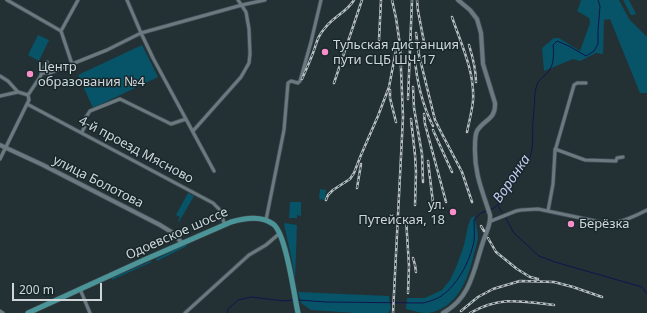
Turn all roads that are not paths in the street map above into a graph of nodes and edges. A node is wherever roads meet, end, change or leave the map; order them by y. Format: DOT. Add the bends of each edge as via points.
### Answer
graph roads {
  1 [pos="7,0"];
  2 [pos="78,0"];
  3 [pos="127,0"];
  4 [pos="238,0"];
  5 [pos="264,0"];
  6 [pos="321,0"];
  7 [pos="458,0"];
  8 [pos="252,2"];
  9 [pos="242,5"];
  10 [pos="60,31"];
  11 [pos="140,33"];
  12 [pos="47,62"];
  13 [pos="72,64"];
  14 [pos="41,73"];
  15 [pos="0,76"];
  16 [pos="586,83"];
  17 [pos="18,92"];
  18 [pos="28,95"];
  19 [pos="0,96"];
  20 [pos="27,104"];
  21 [pos="186,119"];
  22 [pos="193,131"];
  23 [pos="82,132"];
  24 [pos="0,145"];
  25 [pos="5,148"];
  26 [pos="555,149"];
  27 [pos="623,157"];
  28 [pos="0,159"];
  29 [pos="214,171"];
  30 [pos="647,210"];
  31 [pos="548,211"];
  32 [pos="266,220"];
  33 [pos="491,221"];
  34 [pos="225,225"];
  35 [pos="280,233"];
  36 [pos="182,243"];
  37 [pos="80,289"];
  38 [pos="0,311"];
  39 [pos="3,313"];
  40 [pos="28,313"];
  41 [pos="90,313"];
  42 [pos="185,313"];
  43 [pos="298,313"];
  44 [pos="443,313"];
  1 -- 10 [label="street"];
  2 -- 10 [label="street"];
  3 -- 11 [label="street"];
  4 -- 9 [label="street"];
  5 -- 8 [label="street"];
  6 -- 32 [label="street" via="300,81 288,83 284,130"];
  7 -- 33 [label="street" via="476,16 481,33 483,64 495,103 494,113 475,136 476,168"];
  8 -- 9 [label="street"];
  9 -- 11 [label="street"];
  9 -- 22 [label="street" via="249,29 249,63 241,77"];
  10 -- 13 [label="street"];
  11 -- 13 [label="street"];
  11 -- 21 [label="street"];
  12 -- 14 [label="street"];
  13 -- 14 [label="street"];
  14 -- 18 [label="street"];
  15 -- 17 [label="street"];
  16 -- 26 [label="street" via="574,85"];
  17 -- 18 [label="street"];
  17 -- 19 [label="street"];
  18 -- 20 [label="street"];
  20 -- 23 [label="street, 4-й проезд Мясново"];
  20 -- 25 [label="street"];
  21 -- 22 [label="street"];
  21 -- 23 [label="street" via="171,124 120,99 90,110 84,120"];
  22 -- 29 [label="street"];
  23 -- 34 [label="street, 4-й проезд Мясново" via="213,203 219,209"];
  24 -- 25 [label="street, улица Болотова"];
  25 -- 28 [label="street"];
  25 -- 36 [label="street, улица Болотова" via="160,225 173,233"];
  26 -- 27 [label="street" via="585,160 616,161 617,158"];
  26 -- 31 [label="street"];
  30 -- 31 [label="street" via="619,222 605,223"];
  31 -- 33 [label="street" via="521,210"];
  32 -- 34 [label="main road, Одоевское шоссе" via="244,219"];
  32 -- 35 [label="main road" via="274,224"];
  33 -- 44 [label="street" via="470,284 461,298"];
  34 -- 36 [label="main road, Одоевское шоссе"];
  35 -- 42 [label="street" via="249,255"];
  35 -- 43 [label="main road"];
  36 -- 37 [label="main road, Одоевское шоссе"];
  37 -- 40 [label="main road, Одоевское шоссе"];
  37 -- 41 [label="street"];
  38 -- 39 [label="street"];
}
